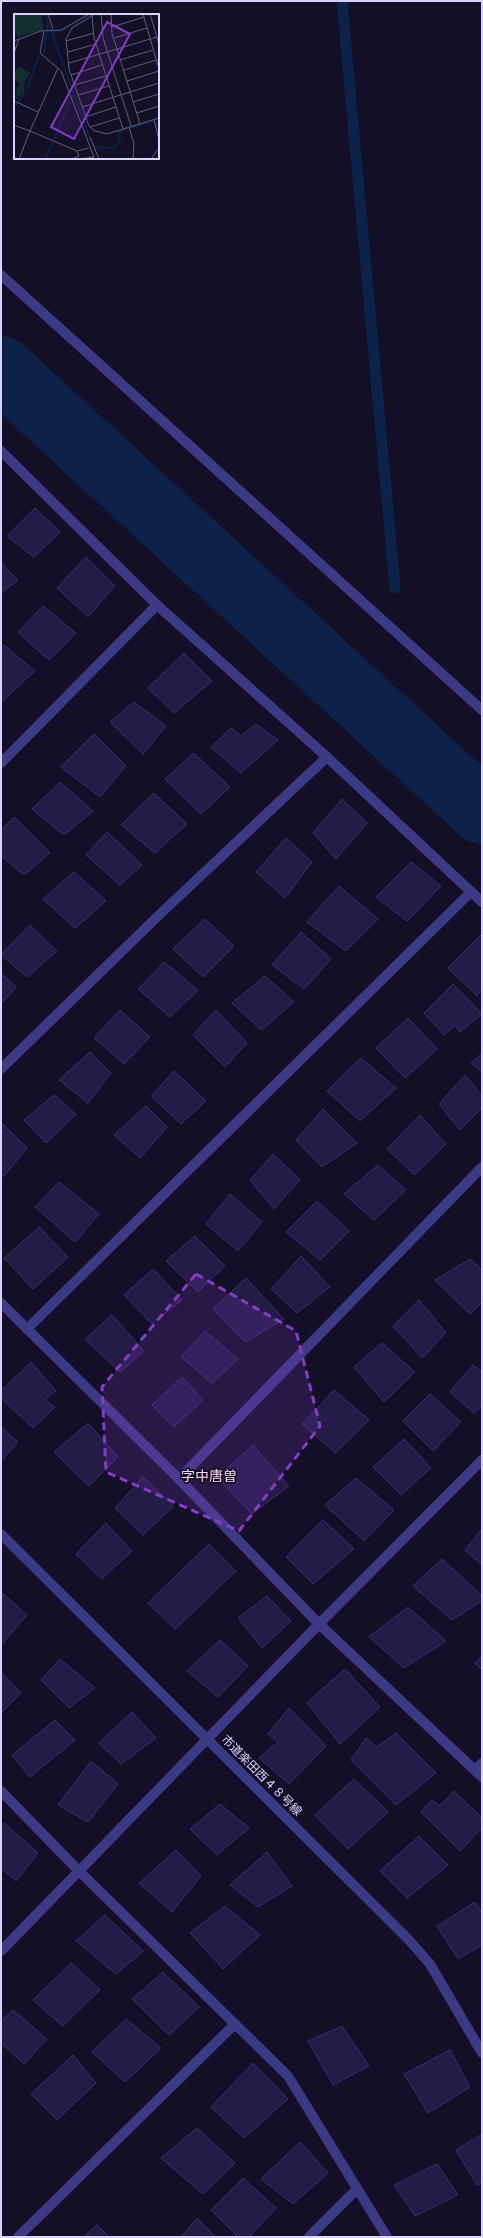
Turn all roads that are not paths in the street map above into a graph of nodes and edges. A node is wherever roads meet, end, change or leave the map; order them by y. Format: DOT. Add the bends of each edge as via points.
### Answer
graph roads {
  1 [pos="1,275"];
  2 [pos="3,456"];
  3 [pos="157,605"];
  4 [pos="482,710"];
  5 [pos="327,757"];
  6 [pos="1,763"];
  7 [pos="471,892"];
  8 [pos="482,902"];
  9 [pos="1,1069"];
  10 [pos="482,1167"];
  11 [pos="1,1303"];
  12 [pos="27,1329"];
  13 [pos="482,1460"];
  14 [pos="179,1479"];
  15 [pos="1,1534"];
  16 [pos="318,1624"];
  17 [pos="207,1739"];
  18 [pos="480,1770"];
  19 [pos="1,1791"];
  20 [pos="79,1871"];
  21 [pos="1,1951"];
  22 [pos="235,2024"];
  23 [pos="482,2053"];
  24 [pos="357,2189"];
  25 [pos="18,2237"];
  26 [pos="309,2237"];
  27 [pos="387,2237"];
  1 -- 4 [label="street"];
  2 -- 3 [label="street"];
  3 -- 5 [label="street"];
  3 -- 6 [label="street"];
  5 -- 7 [label="street"];
  5 -- 9 [label="street"];
  7 -- 8 [label="street"];
  7 -- 12 [label="street"];
  10 -- 14 [label="street"];
  11 -- 12 [label="street"];
  12 -- 14 [label="street"];
  13 -- 16 [label="street"];
  14 -- 16 [label="street"];
  15 -- 17 [label="street, 市道楽田西４８号線"];
  16 -- 17 [label="street"];
  16 -- 18 [label="street"];
  17 -- 20 [label="street"];
  17 -- 23 [label="street, 市道楽田西４８号線" via="430,1964"];
  19 -- 20 [label="street"];
  20 -- 21 [label="street"];
  20 -- 22 [label="street"];
  22 -- 24 [label="street" via="288,2076 326,2134"];
  22 -- 25 [label="street"];
  24 -- 26 [label="street"];
  24 -- 27 [label="street"];
}
